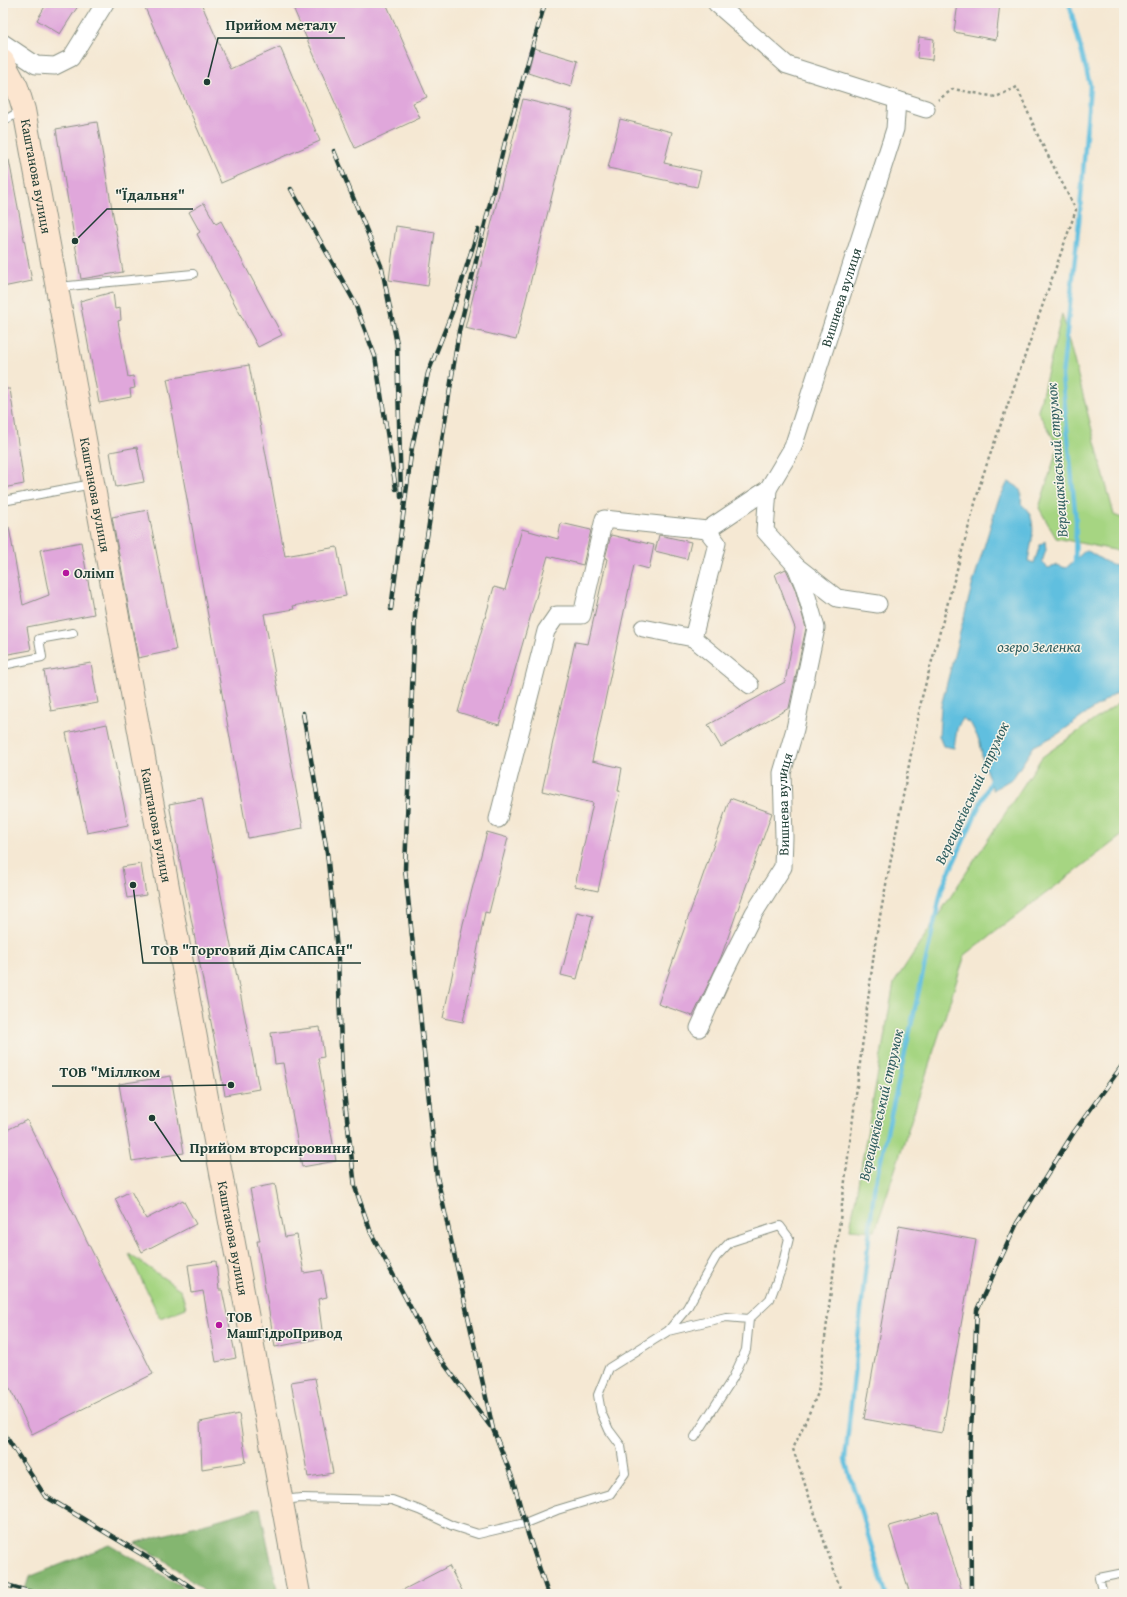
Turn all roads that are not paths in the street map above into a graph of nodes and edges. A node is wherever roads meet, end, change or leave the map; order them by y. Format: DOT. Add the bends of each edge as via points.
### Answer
graph roads {
  1 [pos="105,3"];
  2 [pos="716,3"];
  3 [pos="3,43"];
  4 [pos="3,61"];
  5 [pos="897,100"];
  6 [pos="926,109"];
  7 [pos="24,110"];
  8 [pos="3,121"];
  9 [pos="193,274"];
  10 [pos="57,287"];
  11 [pos="93,484"];
  12 [pos="768,489"];
  13 [pos="3,501"];
  14 [pos="707,530"];
  15 [pos="796,566"];
  16 [pos="878,604"];
  17 [pos="643,628"];
  18 [pos="73,633"];
  19 [pos="693,638"];
  20 [pos="3,665"];
  21 [pos="750,685"];
  22 [pos="498,819"];
  23 [pos="699,1028"];
  24 [pos="749,1320"];
  25 [pos="668,1331"];
  26 [pos="695,1437"];
  27 [pos="282,1500"];
  28 [pos="1124,1573"];
  29 [pos="299,1594"];
  30 [pos="1103,1594"];
  1 -- 3 [label="street" via="72,58 55,66 36,66"];
  2 -- 5 [label="street" via="787,65"];
  4 -- 7 [label="street, Каштанова вулиця"];
  5 -- 6 [label="street"];
  5 -- 12 [label="street, Вишнева вулиця" via="895,129 794,447"];
  7 -- 8 [label="lane"];
  7 -- 10 [label="street, Каштанова вулиця"];
  9 -- 10 [label="lane"];
  10 -- 11 [label="street, Каштанова вулиця"];
  11 -- 13 [label="lane"];
  11 -- 27 [label="street, Каштанова вулиця"];
  12 -- 14 [label="street, Вишнева вулиця"];
  12 -- 15 [label="street, Вишнева вулиця" via="765,531"];
  14 -- 19 [label="street" via="717,543"];
  14 -- 22 [label="street" via="604,519 582,615 557,615 546,631"];
  15 -- 16 [label="street, Вишнева вулиця" via="837,598"];
  15 -- 23 [label="street, Вишнева вулиця" via="816,628 796,729 782,773 783,868 754,913"];
  17 -- 19 [label="street"];
  18 -- 20 [label="lane" via="39,639 42,657"];
  19 -- 21 [label="street"];
  24 -- 25 [label="lane" via="726,1317"];
  24 -- 25 [label="lane" via="770,1299 782,1266 789,1238 780,1226 730,1242 716,1257 687,1308"];
  24 -- 26 [label="lane" via="746,1350 733,1378"];
  25 -- 27 [label="lane" via="609,1368 598,1395 601,1412 609,1430 622,1446 625,1473 610,1494 525,1523 478,1534 392,1500"];
  27 -- 29 [label="street, Каштанова вулиця"];
  28 -- 30 [label="lane" via="1099,1578"];
}
